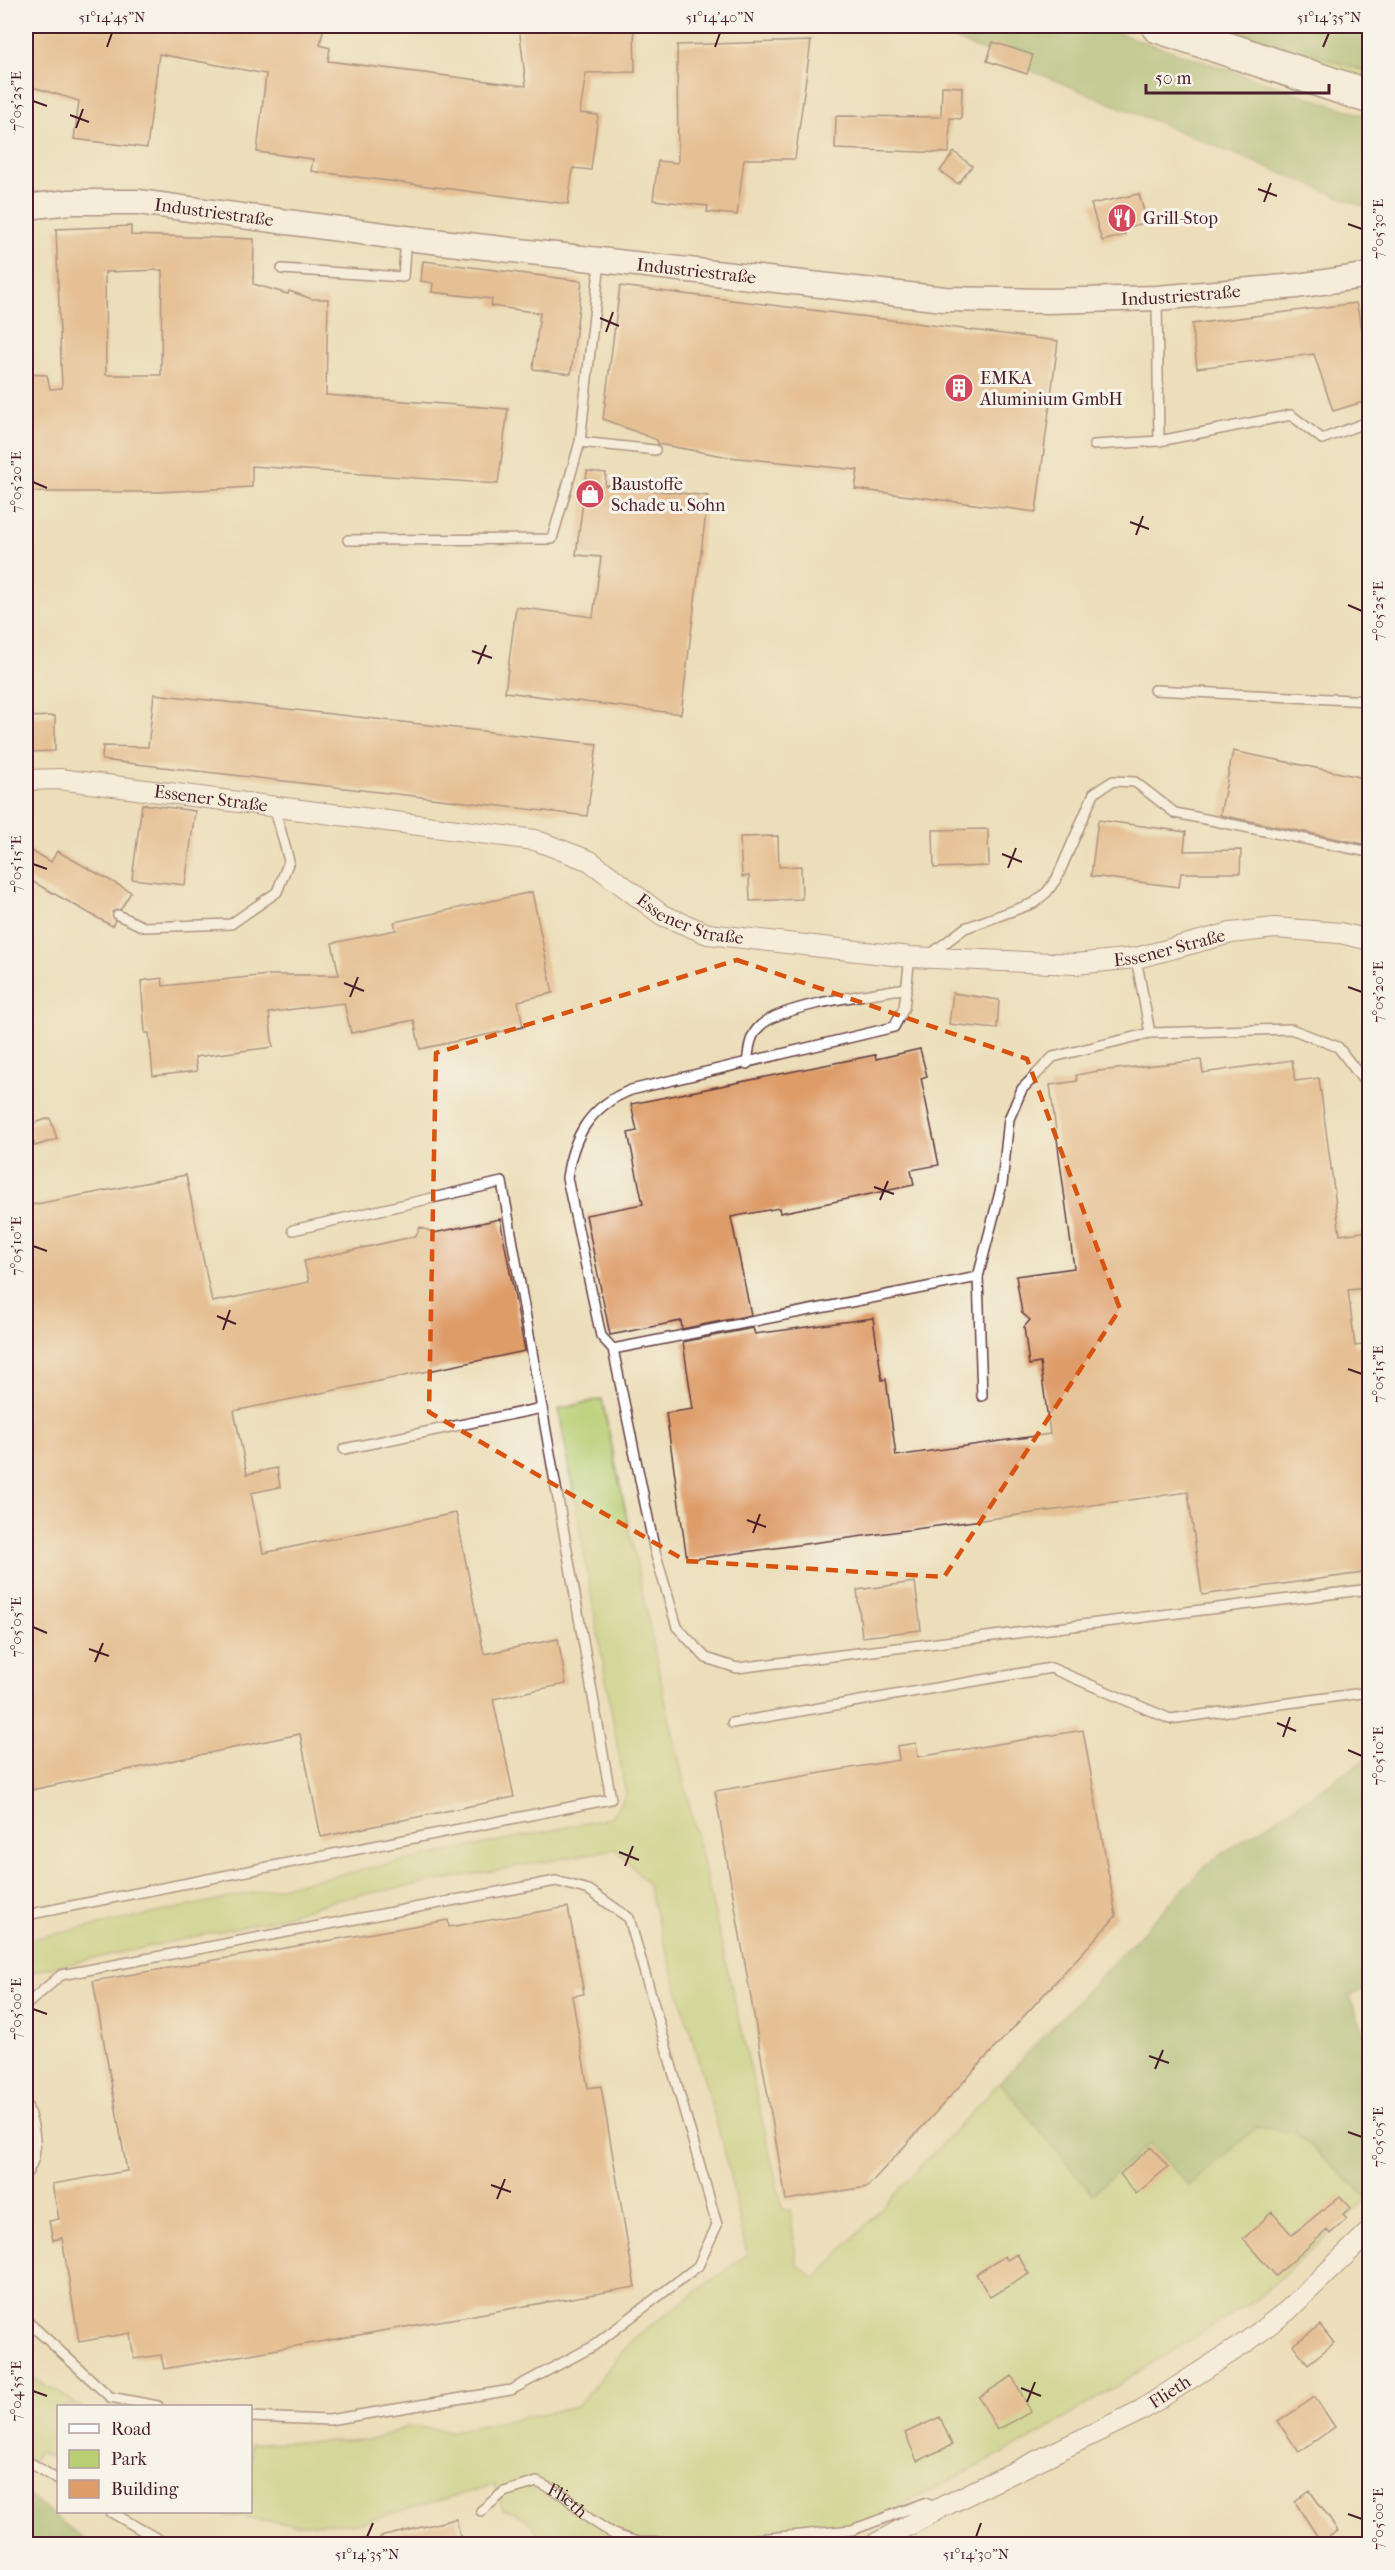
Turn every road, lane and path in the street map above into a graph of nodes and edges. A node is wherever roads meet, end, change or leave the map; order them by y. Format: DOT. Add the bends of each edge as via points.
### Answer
graph roads {
  1 [pos="1158,26"];
  2 [pos="1370,97"];
  3 [pos="26,207"];
  4 [pos="406,238"];
  5 [pos="601,259"];
  6 [pos="282,269"];
  7 [pos="1370,275"];
  8 [pos="1157,298"];
  9 [pos="1370,421"];
  10 [pos="1160,441"];
  11 [pos="580,442"];
  12 [pos="1094,445"];
  13 [pos="655,450"];
  14 [pos="348,540"];
  15 [pos="1154,690"];
  16 [pos="1370,701"];
  17 [pos="26,780"];
  18 [pos="274,806"];
  19 [pos="1370,849"];
  20 [pos="118,915"];
  21 [pos="1370,940"];
  22 [pos="918,957"];
  23 [pos="1136,958"];
  24 [pos="907,988"];
  25 [pos="1150,1033"];
  26 [pos="747,1064"];
  27 [pos="1370,1089"];
  28 [pos="293,1230"];
  29 [pos="978,1276"];
  30 [pos="613,1349"];
  31 [pos="982,1396"];
  32 [pos="542,1408"];
  33 [pos="344,1449"];
  34 [pos="1370,1588"];
  35 [pos="1370,1692"];
  36 [pos="732,1723"];
  37 [pos="26,1916"];
  38 [pos="26,2005"];
  39 [pos="26,2103"];
  40 [pos="26,2174"];
  41 [pos="1370,2231"];
  42 [pos="26,2320"];
  43 [pos="154,2405"];
  44 [pos="252,2417"];
  45 [pos="26,2460"];
  46 [pos="57,2479"];
  47 [pos="939,2509"];
  48 [pos="481,2511"];
  49 [pos="114,2513"];
  50 [pos="166,2544"];
  51 [pos="875,2544"];
  1 -- 2 [label="highway"];
  3 -- 4 [label="street, Industriestraße" via="70,202 138,202"];
  4 -- 5 [label="street, Industriestraße"];
  4 -- 6 [label="lane" via="403,277"];
  5 -- 8 [label="street, Industriestraße" via="944,298"];
  5 -- 11 [label="lane"];
  7 -- 8 [label="street, Industriestraße" via="1297,286"];
  8 -- 10 [label="lane"];
  9 -- 10 [label="lane" via="1322,439 1291,415"];
  10 -- 12 [label="lane"];
  11 -- 13 [label="lane"];
  11 -- 14 [label="lane" via="552,539"];
  15 -- 16 [label="lane"];
  17 -- 18 [label="street, Essener Straße" via="60,779"];
  18 -- 20 [label="lane" via="289,861 277,892 231,924 144,927"];
  18 -- 22 [label="street, Essener Straße" via="535,840 590,861 662,915 708,934"];
  19 -- 22 [label="lane" via="1309,841 1175,813 1135,782 1113,781 1094,793 1057,878 1047,892 1034,903 965,928"];
  21 -- 23 [label="street, Essener Straße" via="1340,933 1275,928 1231,933"];
  22 -- 23 [label="street, Essener Straße" via="1075,964"];
  22 -- 24 [label="lane"];
  23 -- 25 [label="lane"];
  24 -- 26 [label="lane" via="904,1008 894,1027"];
  24 -- 26 [label="lane" via="782,1013 760,1026 750,1040"];
  25 -- 27 [label="lane" via="1291,1029 1338,1047"];
  25 -- 29 [label="lane" via="1053,1057 1022,1089 1009,1119 1002,1184"];
  26 -- 30 [label="lane" via="610,1098 586,1123 571,1152 567,1178 601,1336"];
  28 -- 32 [label="lane" via="502,1182"];
  29 -- 30 [label="lane"];
  29 -- 31 [label="lane"];
  30 -- 34 [label="lane" via="655,1552 677,1627 706,1658 737,1668"];
  32 -- 33 [label="lane"];
  32 -- 37 [label="lane" via="611,1799"];
  35 -- 36 [label="lane" via="1170,1719 1051,1668"];
  38 -- 44 [label="lane" via="61,1975 556,1881 589,1890 628,1918 717,2225 698,2266 592,2347 511,2390 329,2420"];
  39 -- 40 [label="lane" via="35,2128 33,2164"];
  41 -- 47 [label="street, Flieth" via="1287,2311 1245,2343 1140,2410"];
  42 -- 43 [label="lane" via="110,2397"];
  45 -- 46 [label="lane"];
  47 -- 48 [label="lane, Flieth" via="925,2503 852,2530 717,2543 637,2542 613,2534 565,2496 537,2482 504,2492"];
  47 -- 51 [label="street, Flieth"];
  49 -- 50 [label="lane"];
}
